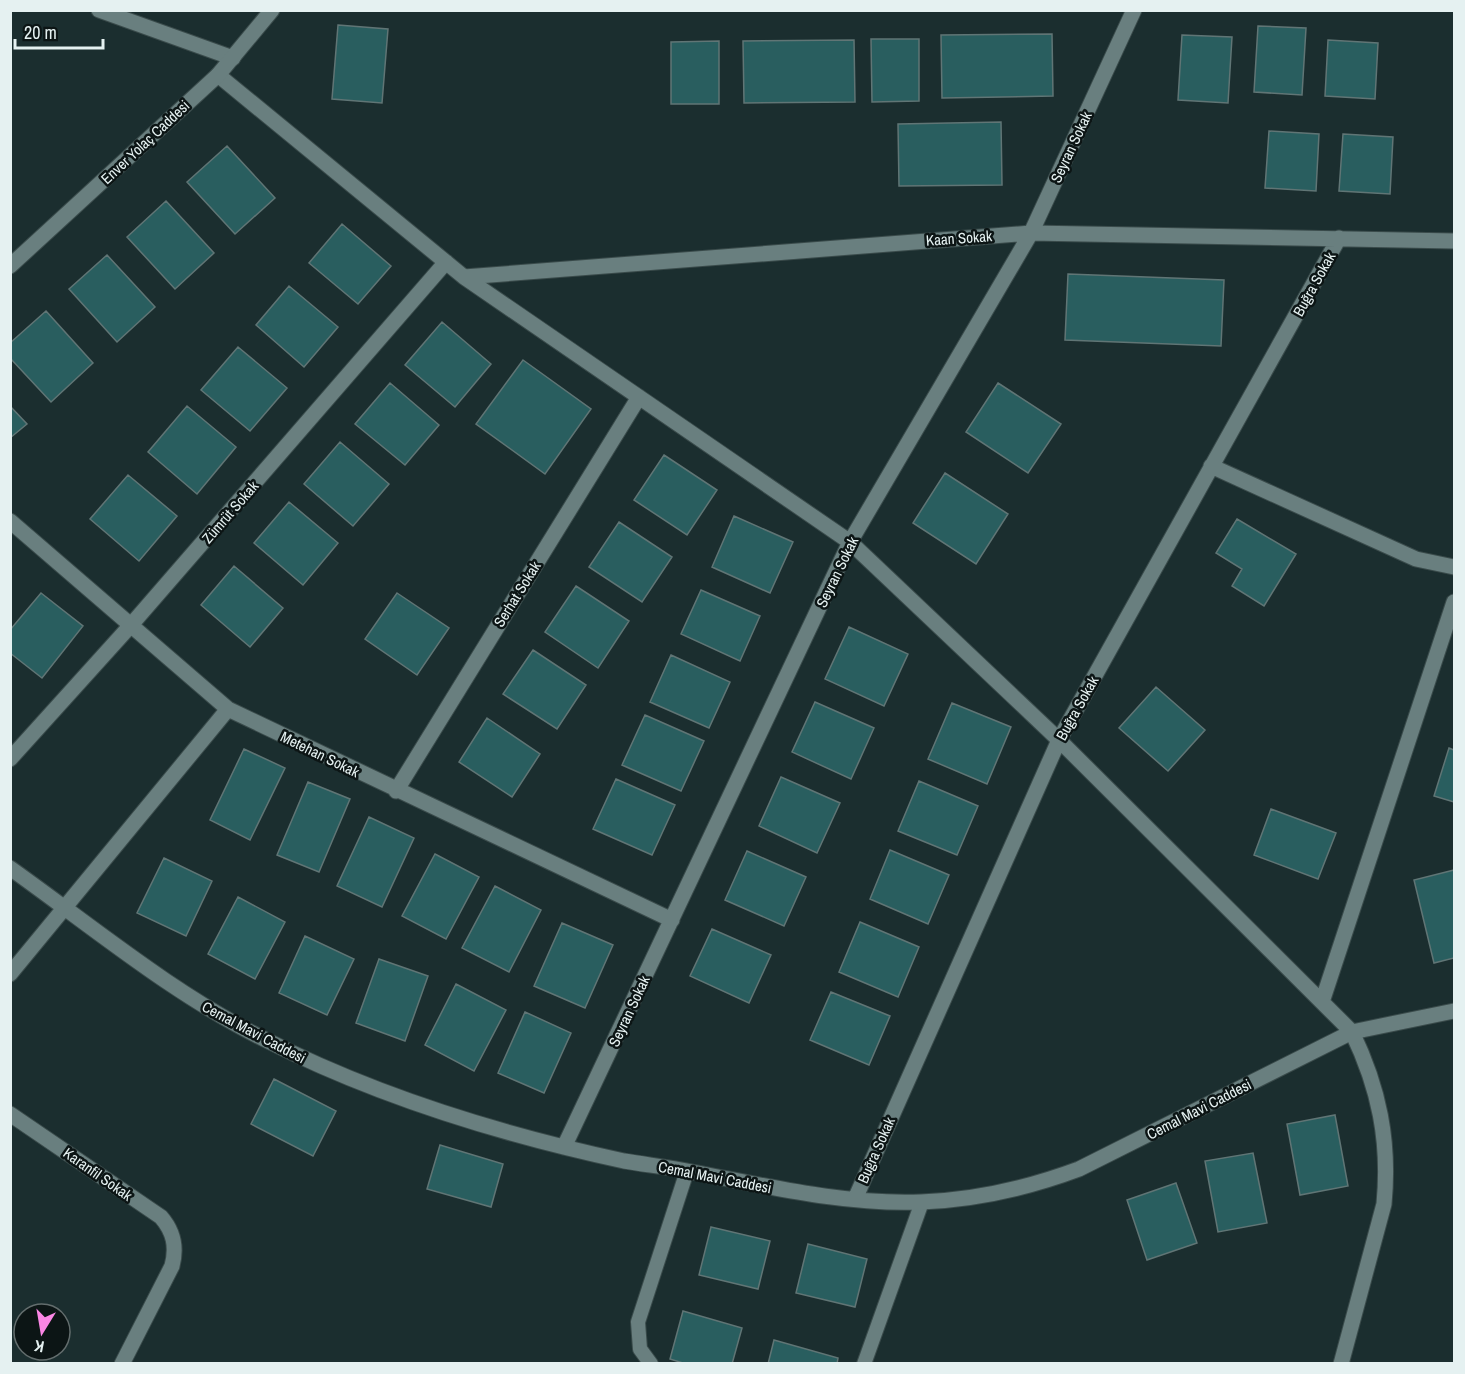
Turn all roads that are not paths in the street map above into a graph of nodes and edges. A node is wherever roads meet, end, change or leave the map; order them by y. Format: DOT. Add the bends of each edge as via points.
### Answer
graph roads {
  1 [pos="99,10"];
  2 [pos="272,10"];
  3 [pos="1134,10"];
  4 [pos="233,58"];
  5 [pos="218,75"];
  6 [pos="1031,233"];
  7 [pos="1339,238"];
  8 [pos="1455,241"];
  9 [pos="446,262"];
  10 [pos="10,266"];
  11 [pos="464,277"];
  12 [pos="639,397"];
  13 [pos="1211,466"];
  14 [pos="10,521"];
  15 [pos="850,542"];
  16 [pos="1455,567"];
  17 [pos="1455,602"];
  18 [pos="131,625"];
  19 [pos="228,709"];
  20 [pos="1059,740"];
  21 [pos="10,759"];
  22 [pos="396,791"];
  23 [pos="10,868"];
  24 [pos="66,907"];
  25 [pos="672,920"];
  26 [pos="10,974"];
  27 [pos="1322,1002"];
  28 [pos="1455,1011"];
  29 [pos="1352,1032"];
  30 [pos="10,1114"];
  31 [pos="564,1147"];
  32 [pos="687,1171"];
  33 [pos="855,1199"];
  34 [pos="922,1202"];
  35 [pos="122,1364"];
  36 [pos="651,1364"];
  37 [pos="864,1364"];
  38 [pos="1341,1364"];
  1 -- 4 [label="street"];
  2 -- 4 [label="street, Enver Yolaç Caddesi"];
  3 -- 6 [label="street, Seyran Sokak"];
  4 -- 5 [label="street, Enver Yolaç Caddesi"];
  5 -- 9 [label="street"];
  5 -- 10 [label="street, Enver Yolaç Caddesi"];
  6 -- 7 [label="street, Kaan Sokak"];
  6 -- 11 [label="street, Kaan Sokak"];
  6 -- 15 [label="street, Seyran Sokak"];
  7 -- 8 [label="street, Kaan Sokak"];
  7 -- 13 [label="street, Buğra Sokak"];
  9 -- 11 [label="street"];
  9 -- 18 [label="street, Zümrüt Sokak"];
  11 -- 12 [label="street"];
  12 -- 15 [label="street"];
  12 -- 22 [label="street, Serhat Sokak"];
  13 -- 16 [label="street" via="1416,559"];
  13 -- 20 [label="street, Buğra Sokak"];
  14 -- 18 [label="street, Metehan Sokak"];
  15 -- 20 [label="street"];
  15 -- 25 [label="street, Seyran Sokak"];
  17 -- 27 [label="street"];
  18 -- 19 [label="street, Metehan Sokak"];
  18 -- 21 [label="street, Zümrüt Sokak"];
  19 -- 22 [label="street, Metehan Sokak"];
  19 -- 24 [label="street"];
  20 -- 27 [label="street"];
  20 -- 33 [label="street, Buğra Sokak"];
  22 -- 25 [label="street, Metehan Sokak"];
  23 -- 24 [label="street, Cemal Mavi Caddesi"];
  24 -- 26 [label="street"];
  24 -- 31 [label="street, Cemal Mavi Caddesi" via="199,1004 273,1044 393,1096 471,1123"];
  25 -- 31 [label="street, Seyran Sokak"];
  27 -- 29 [label="street"];
  28 -- 29 [label="street, Cemal Mavi Caddesi"];
  29 -- 34 [label="street, Cemal Mavi Caddesi" via="1079,1169 1012,1190"];
  29 -- 38 [label="street" via="1377,1094 1384,1126 1387,1178 1384,1204"];
  30 -- 35 [label="street, Karanfil Sokak" via="167,1224 175,1242 172,1266"];
  31 -- 32 [label="street, Cemal Mavi Caddesi"];
  32 -- 33 [label="street, Cemal Mavi Caddesi" via="782,1190"];
  32 -- 36 [label="lane" via="638,1322 638,1341"];
  33 -- 34 [label="street, Cemal Mavi Caddesi"];
  34 -- 37 [label="lane"];
}
